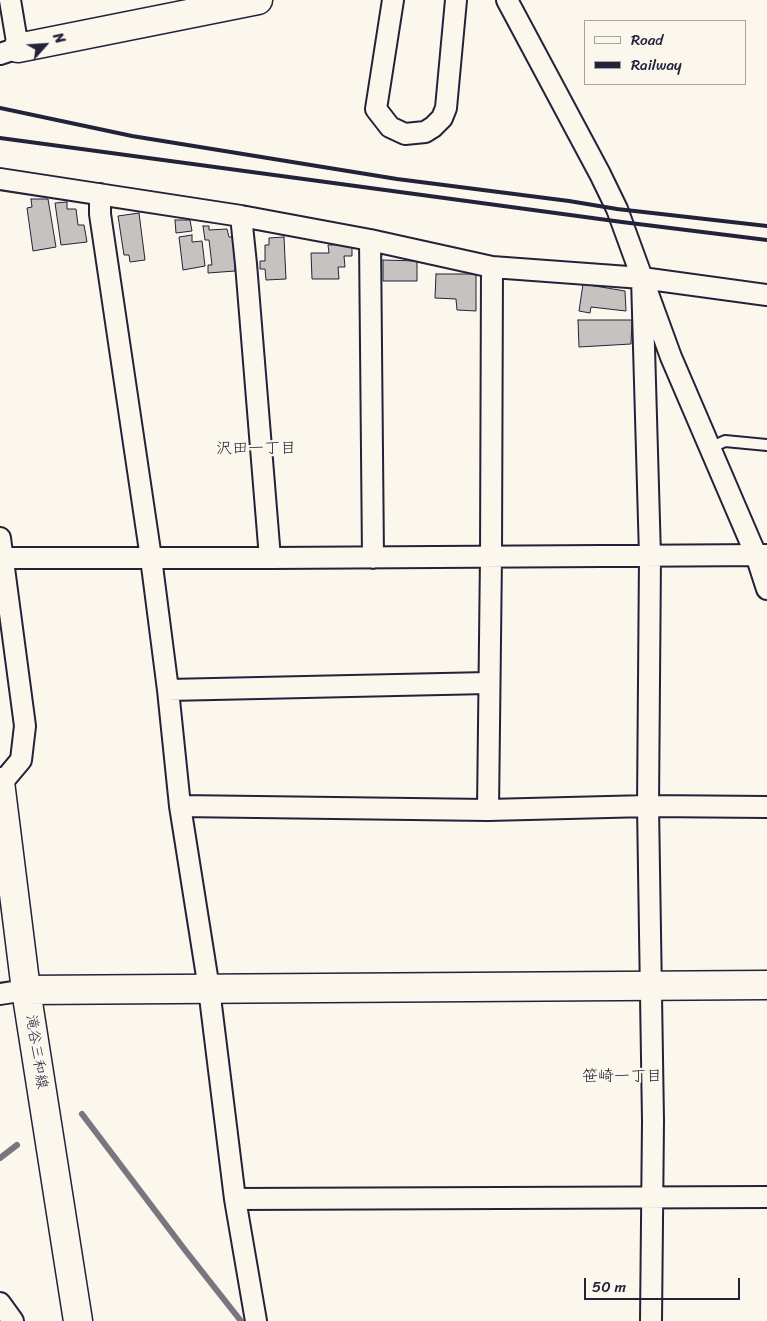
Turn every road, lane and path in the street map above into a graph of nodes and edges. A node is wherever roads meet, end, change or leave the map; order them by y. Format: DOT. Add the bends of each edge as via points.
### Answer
graph roads {
  1 [pos="10,0"];
  2 [pos="258,0"];
  3 [pos="393,0"];
  4 [pos="456,0"];
  5 [pos="506,0"];
  6 [pos="165,9"];
  7 [pos="9,51"];
  8 [pos="0,179"];
  9 [pos="100,194"];
  10 [pos="241,216"];
  11 [pos="370,240"];
  12 [pos="492,267"];
  13 [pos="642,278"];
  14 [pos="767,295"];
  15 [pos="767,445"];
  16 [pos="710,448"];
  17 [pos="0,538"];
  18 [pos="761,555"];
  19 [pos="491,556"];
  20 [pos="650,556"];
  21 [pos="3,558"];
  22 [pos="151,558"];
  23 [pos="270,558"];
  24 [pos="373,558"];
  25 [pos="767,589"];
  26 [pos="488,683"];
  27 [pos="168,690"];
  28 [pos="0,784"];
  29 [pos="180,806"];
  30 [pos="648,806"];
  31 [pos="767,807"];
  32 [pos="488,810"];
  33 [pos="652,985"];
  34 [pos="767,985"];
  35 [pos="209,989"];
  36 [pos="13,992"];
  37 [pos="767,1196"];
  38 [pos="653,1197"];
  39 [pos="235,1199"];
  40 [pos="0,1303"];
  41 [pos="13,1321"];
  42 [pos="78,1321"];
  43 [pos="256,1321"];
  44 [pos="651,1321"];
  1 -- 7 [label="street"];
  2 -- 6 [label="street"];
  3 -- 4 [label="street" via="376,109 390,127 405,134 425,132 433,127 446,108"];
  5 -- 13 [label="street" via="600,174"];
  6 -- 7 [label="street"];
  8 -- 9 [label="street"];
  9 -- 10 [label="street"];
  9 -- 22 [label="street" via="100,214"];
  10 -- 11 [label="street"];
  10 -- 23 [label="street"];
  11 -- 12 [label="street"];
  11 -- 24 [label="street"];
  12 -- 13 [label="street"];
  12 -- 19 [label="street"];
  13 -- 14 [label="street"];
  13 -- 16 [label="street"];
  13 -- 20 [label="street"];
  15 -- 16 [label="lane" via="725,441"];
  16 -- 18 [label="street"];
  17 -- 21 [label="street"];
  18 -- 20 [label="street"];
  18 -- 25 [label="street"];
  19 -- 20 [label="street"];
  19 -- 24 [label="street"];
  19 -- 26 [label="street"];
  20 -- 30 [label="street"];
  21 -- 22 [label="street"];
  21 -- 28 [label="street" via="25,726 21,760"];
  22 -- 23 [label="street"];
  22 -- 27 [label="street"];
  23 -- 24 [label="street"];
  26 -- 27 [label="street"];
  26 -- 32 [label="street"];
  27 -- 29 [label="street"];
  28 -- 36 [label="street, 滝谷三和線"];
  29 -- 32 [label="street"];
  29 -- 35 [label="street"];
  30 -- 31 [label="street"];
  30 -- 32 [label="street"];
  30 -- 33 [label="street"];
  33 -- 34 [label="street"];
  33 -- 35 [label="street"];
  33 -- 38 [label="street"];
  35 -- 36 [label="street"];
  35 -- 39 [label="street"];
  36 -- 42 [label="street, 滝谷三和線"];
  37 -- 38 [label="street"];
  38 -- 39 [label="street"];
  38 -- 44 [label="street"];
  39 -- 43 [label="street"];
  40 -- 41 [label="street"];
}
